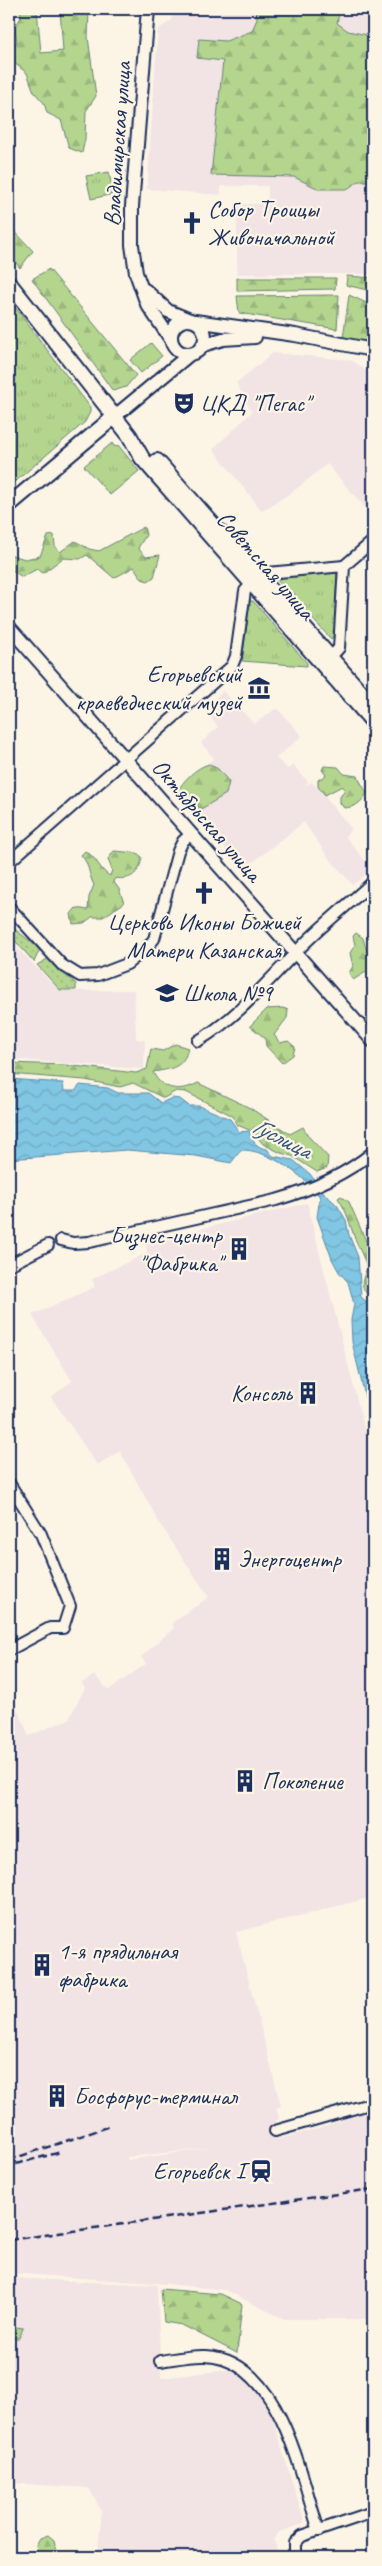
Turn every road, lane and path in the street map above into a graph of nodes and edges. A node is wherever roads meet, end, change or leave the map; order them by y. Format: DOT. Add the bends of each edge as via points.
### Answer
graph roads {
  1 [pos="148,9"];
  2 [pos="139,281"];
  3 [pos="9,284"];
  4 [pos="192,321"];
  5 [pos="171,341"];
  6 [pos="203,345"];
  7 [pos="373,350"];
  8 [pos="190,354"];
  9 [pos="373,360"];
  10 [pos="164,375"];
  11 [pos="114,416"];
  12 [pos="9,505"];
  13 [pos="373,541"];
  14 [pos="344,566"];
  15 [pos="255,579"];
  16 [pos="9,627"];
  17 [pos="330,658"];
  18 [pos="373,706"];
  19 [pos="373,722"];
  20 [pos="126,760"];
  21 [pos="191,834"];
  22 [pos="9,862"];
  23 [pos="373,882"];
  24 [pos="9,907"];
  25 [pos="296,953"];
  26 [pos="198,1041"];
  27 [pos="373,1042"];
  28 [pos="373,1152"];
  29 [pos="61,1240"];
  30 [pos="48,1245"];
  31 [pos="9,1265"];
  32 [pos="9,1483"];
  33 [pos="9,1650"];
  34 [pos="373,2103"];
  35 [pos="275,2131"];
  36 [pos="160,2361"];
  37 [pos="373,2512"];
  38 [pos="319,2531"];
  39 [pos="295,2557"];
  1 -- 2 [label="street, Владимирская улица" via="132,206 132,245"];
  2 -- 4 [label="street, Владимирская улица" via="158,304"];
  2 -- 5 [label="street, Владимирская улица" via="151,311"];
  3 -- 11 [label="main road, Советская улица"];
  4 -- 5 [label="street" via="184,320 174,327"];
  4 -- 6 [label="street" via="205,334"];
  4 -- 7 [label="street, Владимирская улица"];
  5 -- 8 [label="street" via="179,352"];
  5 -- 10 [label="street" via="171,359"];
  6 -- 8 [label="street"];
  6 -- 9 [label="street" via="235,337 273,338 352,352"];
  8 -- 10 [label="street"];
  10 -- 11 [label="street"];
  11 -- 12 [label="main road"];
  11 -- 15 [label="main road, Советская улица" via="129,435 150,452"];
  13 -- 14 [label="street"];
  14 -- 15 [label="street" via="267,573"];
  14 -- 17 [label="street" via="339,648"];
  15 -- 17 [label="main road, Советская улица"];
  15 -- 19 [label="main road, Советская улица"];
  15 -- 20 [label="street" via="245,590 232,666"];
  16 -- 20 [label="street, Октябрьская улица"];
  17 -- 18 [label="main road, Советская улица"];
  20 -- 21 [label="street, Октябрьская улица"];
  20 -- 22 [label="street"];
  21 -- 24 [label="street" via="178,851 154,939 127,964 89,976 71,972"];
  21 -- 25 [label="street, Октябрьская улица"];
  23 -- 25 [label="street"];
  25 -- 26 [label="street" via="235,1014"];
  25 -- 27 [label="street, Октябрьская улица"];
  28 -- 29 [label="street" via="358,1164 299,1193 128,1235 89,1242"];
  30 -- 31 [label="street"];
  32 -- 33 [label="street" via="41,1534 70,1606 63,1628 50,1628"];
  34 -- 35 [label="street"];
  36 -- 38 [label="street" via="205,2356 225,2360 244,2368 263,2387 281,2416"];
  37 -- 38 [label="street"];
  38 -- 39 [label="street" via="302,2536 296,2543"];
}
